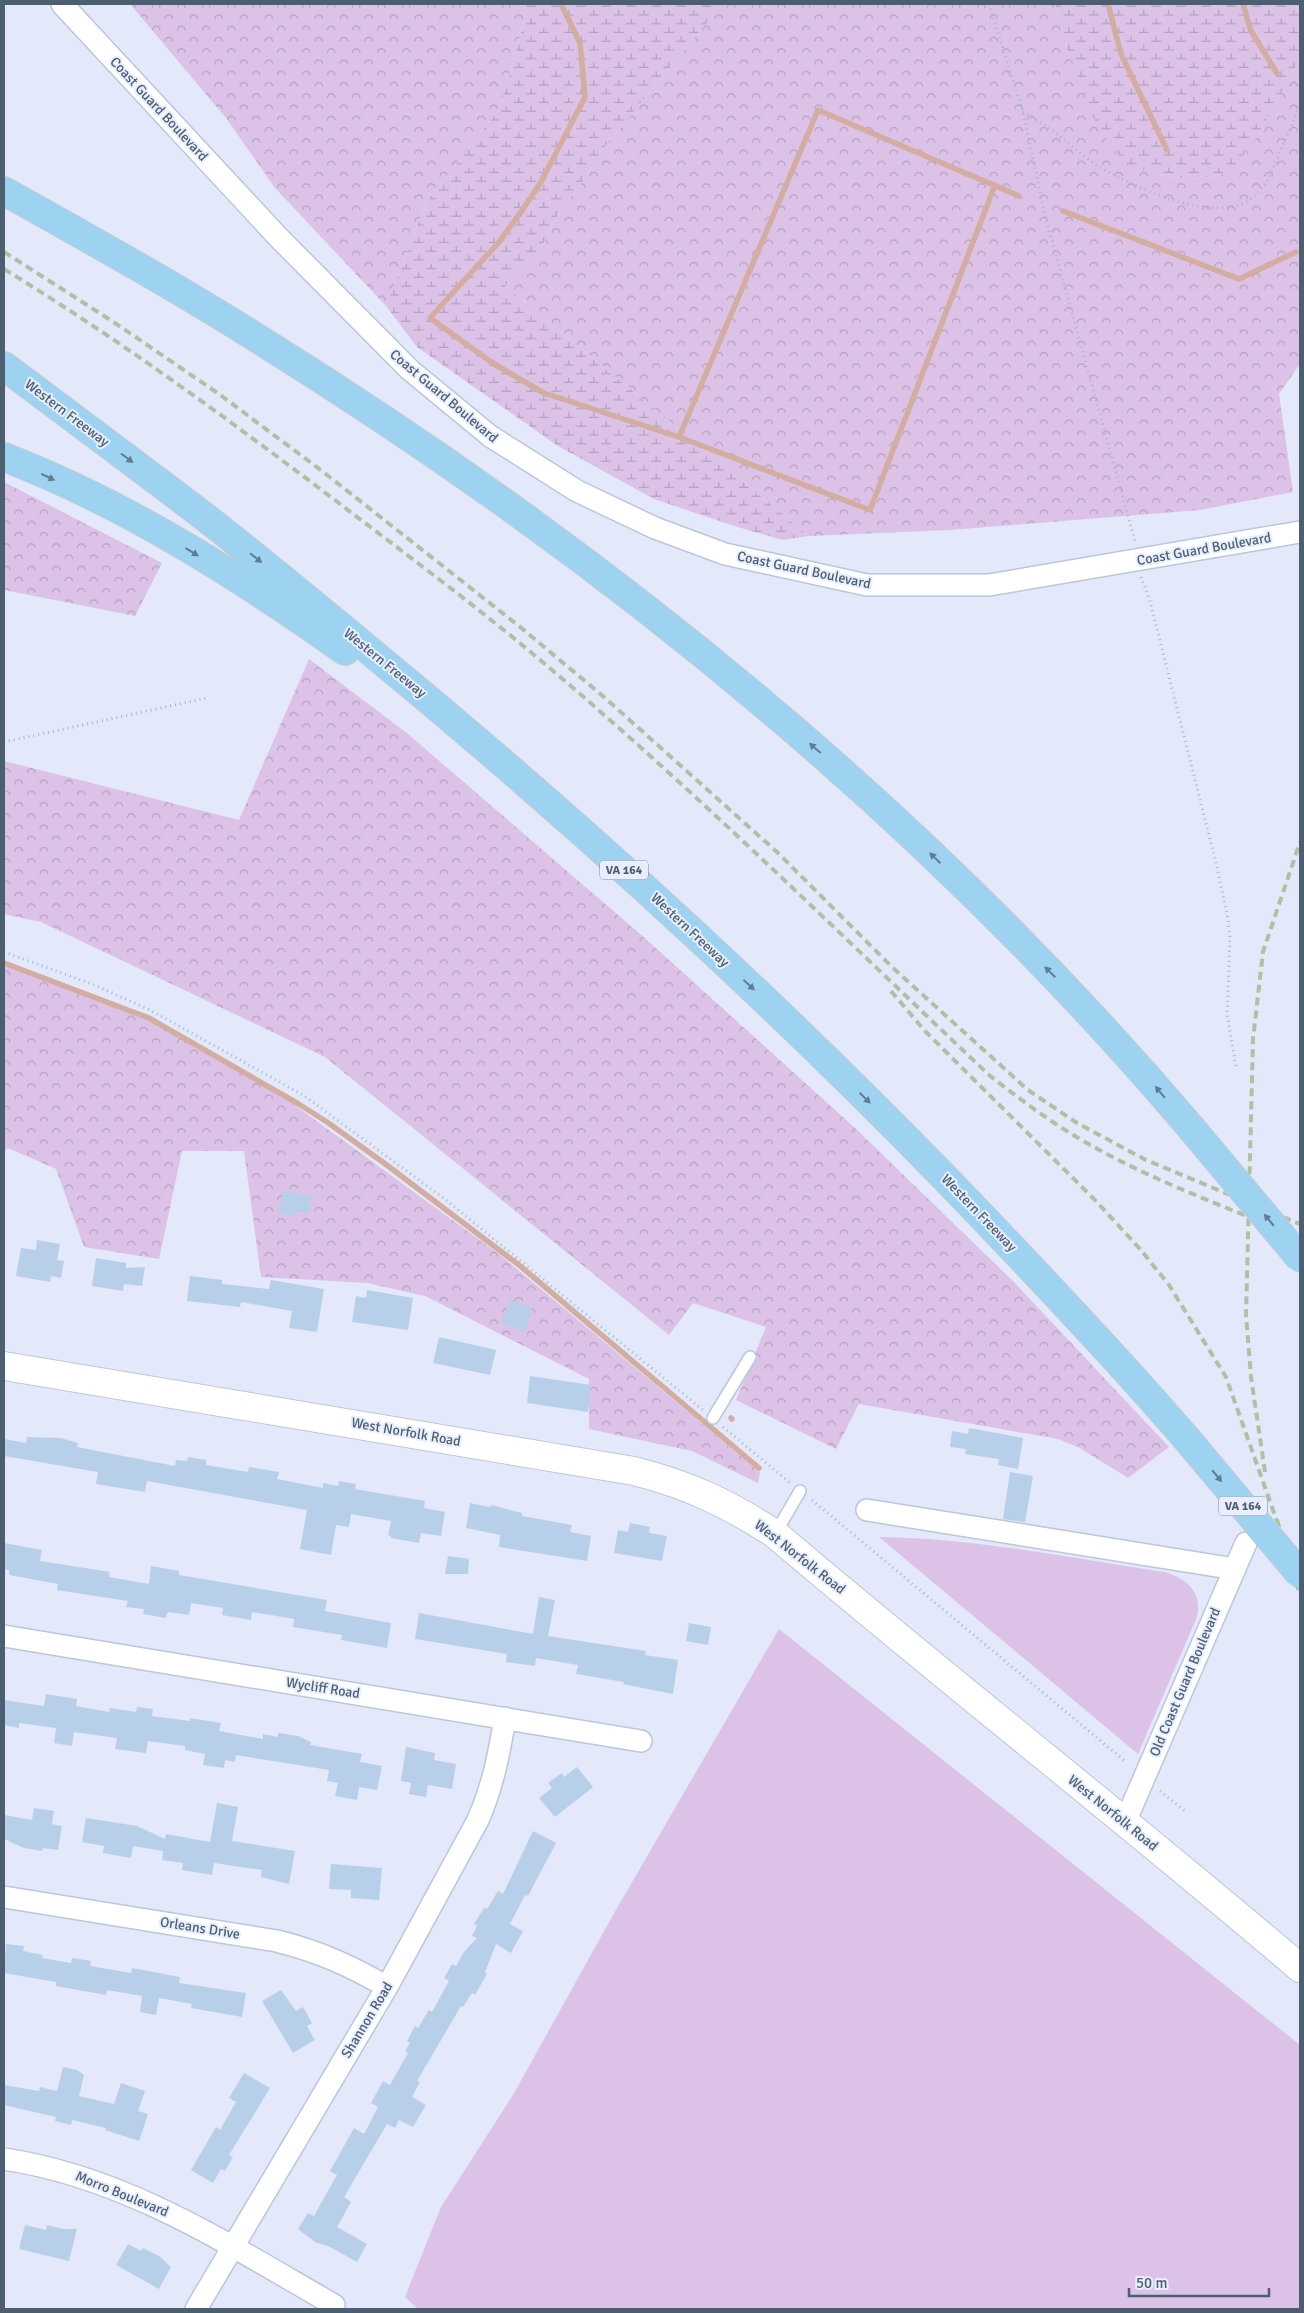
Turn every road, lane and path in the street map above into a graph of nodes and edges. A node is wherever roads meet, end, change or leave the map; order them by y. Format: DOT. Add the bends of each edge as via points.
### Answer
graph roads {
  1 [pos="62,4"];
  2 [pos="989,4"];
  3 [pos="1300,106"];
  4 [pos="1023,112"];
  5 [pos="4,191"];
  6 [pos="4,366"];
  7 [pos="4,457"];
  8 [pos="1300,532"];
  9 [pos="1139,560"];
  10 [pos="207,698"];
  11 [pos="4,742"];
  12 [pos="592,840"];
  13 [pos="4,952"];
  14 [pos="1236,1066"];
  15 [pos="1300,1258"];
  16 [pos="750,1357"];
  17 [pos="4,1366"];
  18 [pos="713,1418"];
  19 [pos="800,1491"];
  20 [pos="867,1510"];
  21 [pos="775,1534"];
  22 [pos="1246,1542"];
  23 [pos="1235,1569"];
  24 [pos="1300,1574"];
  25 [pos="4,1636"];
  26 [pos="505,1718"];
  27 [pos="641,1741"];
  28 [pos="1126,1762"];
  29 [pos="1159,1790"];
  30 [pos="1185,1811"];
  31 [pos="1125,1822"];
  32 [pos="4,1896"];
  33 [pos="1300,1968"];
  34 [pos="387,1987"];
  35 [pos="4,2159"];
  36 [pos="234,2248"];
  37 [pos="334,2304"];
  38 [pos="196,2309"];
  1 -- 9 [label="street, Coast Guard Boulevard" via="279,238 410,370 490,436 577,491 655,528 725,554 867,585 990,585"];
  2 -- 4 [label="path"];
  3 -- 4 [label="path" via="1267,182 1259,193 1241,204 1218,208 1180,202 1134,186 1095,164"];
  4 -- 9 [label="path" via="1046,219"];
  15 -- 5 [label="highway, one-way, bridge" via="1153,1083 1064,987 965,886 776,713 654,614 478,483 267,344"];
  6 -- 12 [label="highway, Western Freeway / VA 164, one-way" via="193,507 439,707"];
  7 -- 12 [label="highway, one-way" via="89,496 237,578 403,692"];
  8 -- 9 [label="street, Coast Guard Boulevard"];
  9 -- 14 [label="path" via="1218,867 1228,919 1227,1014"];
  10 -- 11 [label="path"];
  12 -- 24 [label="highway, Western Freeway / VA 164, one-way, bridge" via="766,1000 1027,1263 1146,1392"];
  13 -- 18 [label="path" via="92,984 150,1010 303,1095 446,1200"];
  16 -- 18 [label="lane"];
  17 -- 21 [label="street, West Norfolk Road" via="634,1471 708,1495 744,1513"];
  18 -- 19 [label="path"];
  19 -- 21 [label="lane"];
  19 -- 28 [label="path"];
  20 -- 23 [label="street"];
  21 -- 31 [label="street, West Norfolk Road"];
  22 -- 23 [label="street, Old Coast Guard Boulevard"];
  23 -- 31 [label="street, Old Coast Guard Boulevard"];
  25 -- 26 [label="street, Wycliff Road"];
  26 -- 27 [label="street, Wycliff Road"];
  26 -- 34 [label="street, Shannon Road" via="498,1765 478,1820"];
  29 -- 30 [label="path"];
  31 -- 33 [label="street, West Norfolk Road"];
  32 -- 34 [label="street, Orleans Drive" via="277,1941 312,1950 346,1964"];
  34 -- 36 [label="street, Shannon Road"];
  35 -- 36 [label="street, Morro Boulevard" via="74,2174 113,2187 168,2211"];
  36 -- 37 [label="street, Morro Boulevard"];
  36 -- 38 [label="street, Shannon Road"];
}
